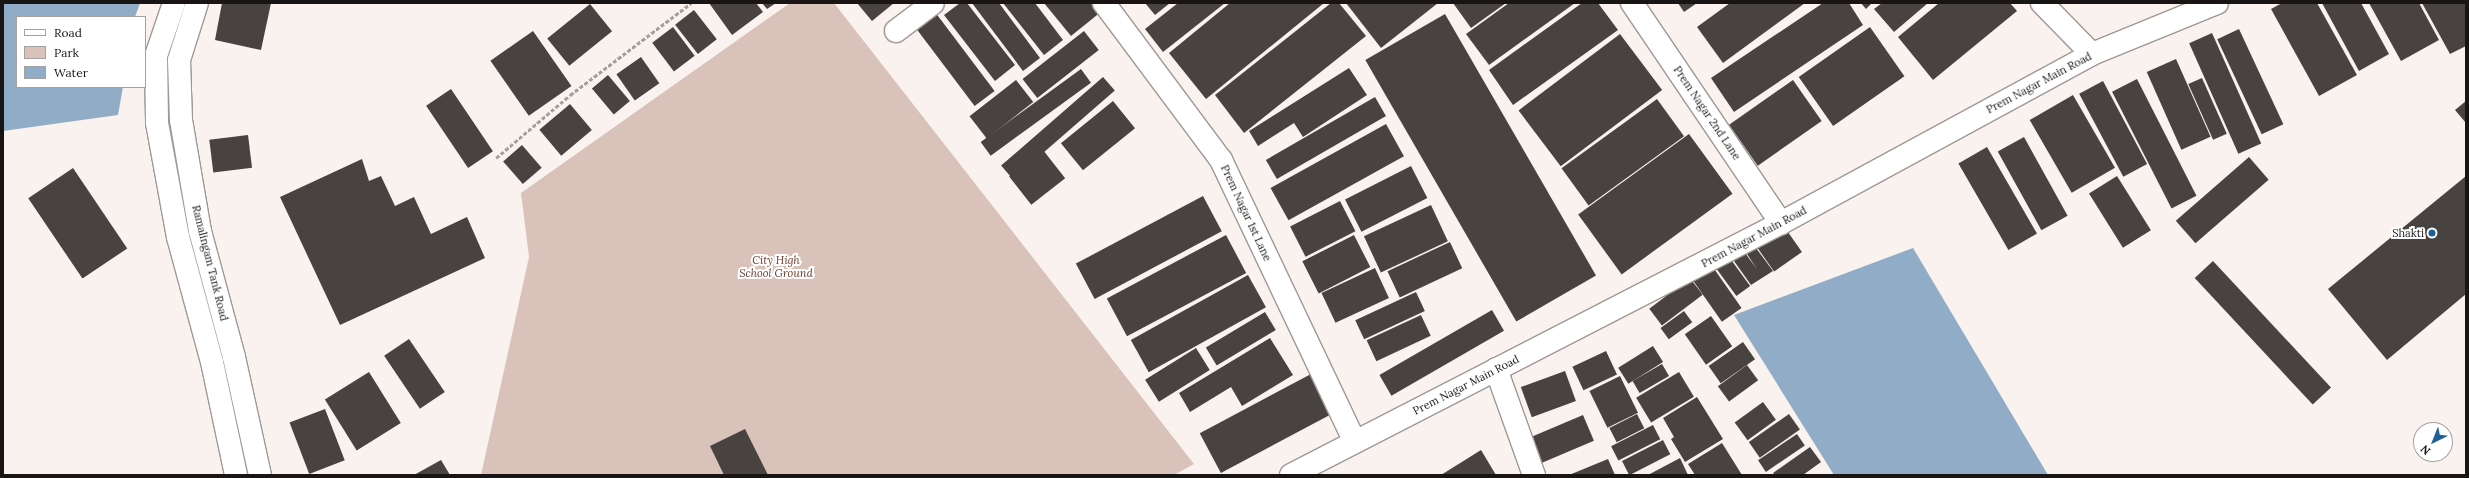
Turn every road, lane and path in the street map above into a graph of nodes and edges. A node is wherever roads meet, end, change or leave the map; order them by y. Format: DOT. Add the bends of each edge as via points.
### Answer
graph roads {
  1 [pos="174,3"];
  2 [pos="197,3"];
  3 [pos="691,3"];
  4 [pos="933,3"];
  5 [pos="1104,3"];
  6 [pos="1632,3"];
  7 [pos="2042,3"];
  8 [pos="2217,3"];
  9 [pos="896,31"];
  10 [pos="2092,54"];
  11 [pos="496,158"];
  12 [pos="1781,224"];
  13 [pos="1496,369"];
  14 [pos="1355,442"];
  15 [pos="236,475"];
  16 [pos="260,475"];
  17 [pos="1291,475"];
  18 [pos="1534,475"];
  1 -- 15 [label="street, Ramalingam Tank Road" via="156,56 158,123 178,236 212,362"];
  2 -- 16 [label="street, Ramalingam Tank Road" via="179,60 180,120 200,231 234,357"];
  3 -- 11 [label="path" via="570,95"];
  4 -- 9 [label="street"];
  5 -- 14 [label="street, Prem Nagar 1st Lane" via="1221,160"];
  6 -- 12 [label="street, Prem Nagar 2nd Lane"];
  7 -- 10 [label="street"];
  8 -- 10 [label="street, Prem Nagar Main Road"];
  10 -- 12 [label="street, Prem Nagar Main Road"];
  12 -- 13 [label="street, Prem Nagar Main Road"];
  13 -- 14 [label="street, Prem Nagar Main Road"];
  13 -- 18 [label="street"];
  14 -- 17 [label="street, Prem Nagar Main Road"];
}
